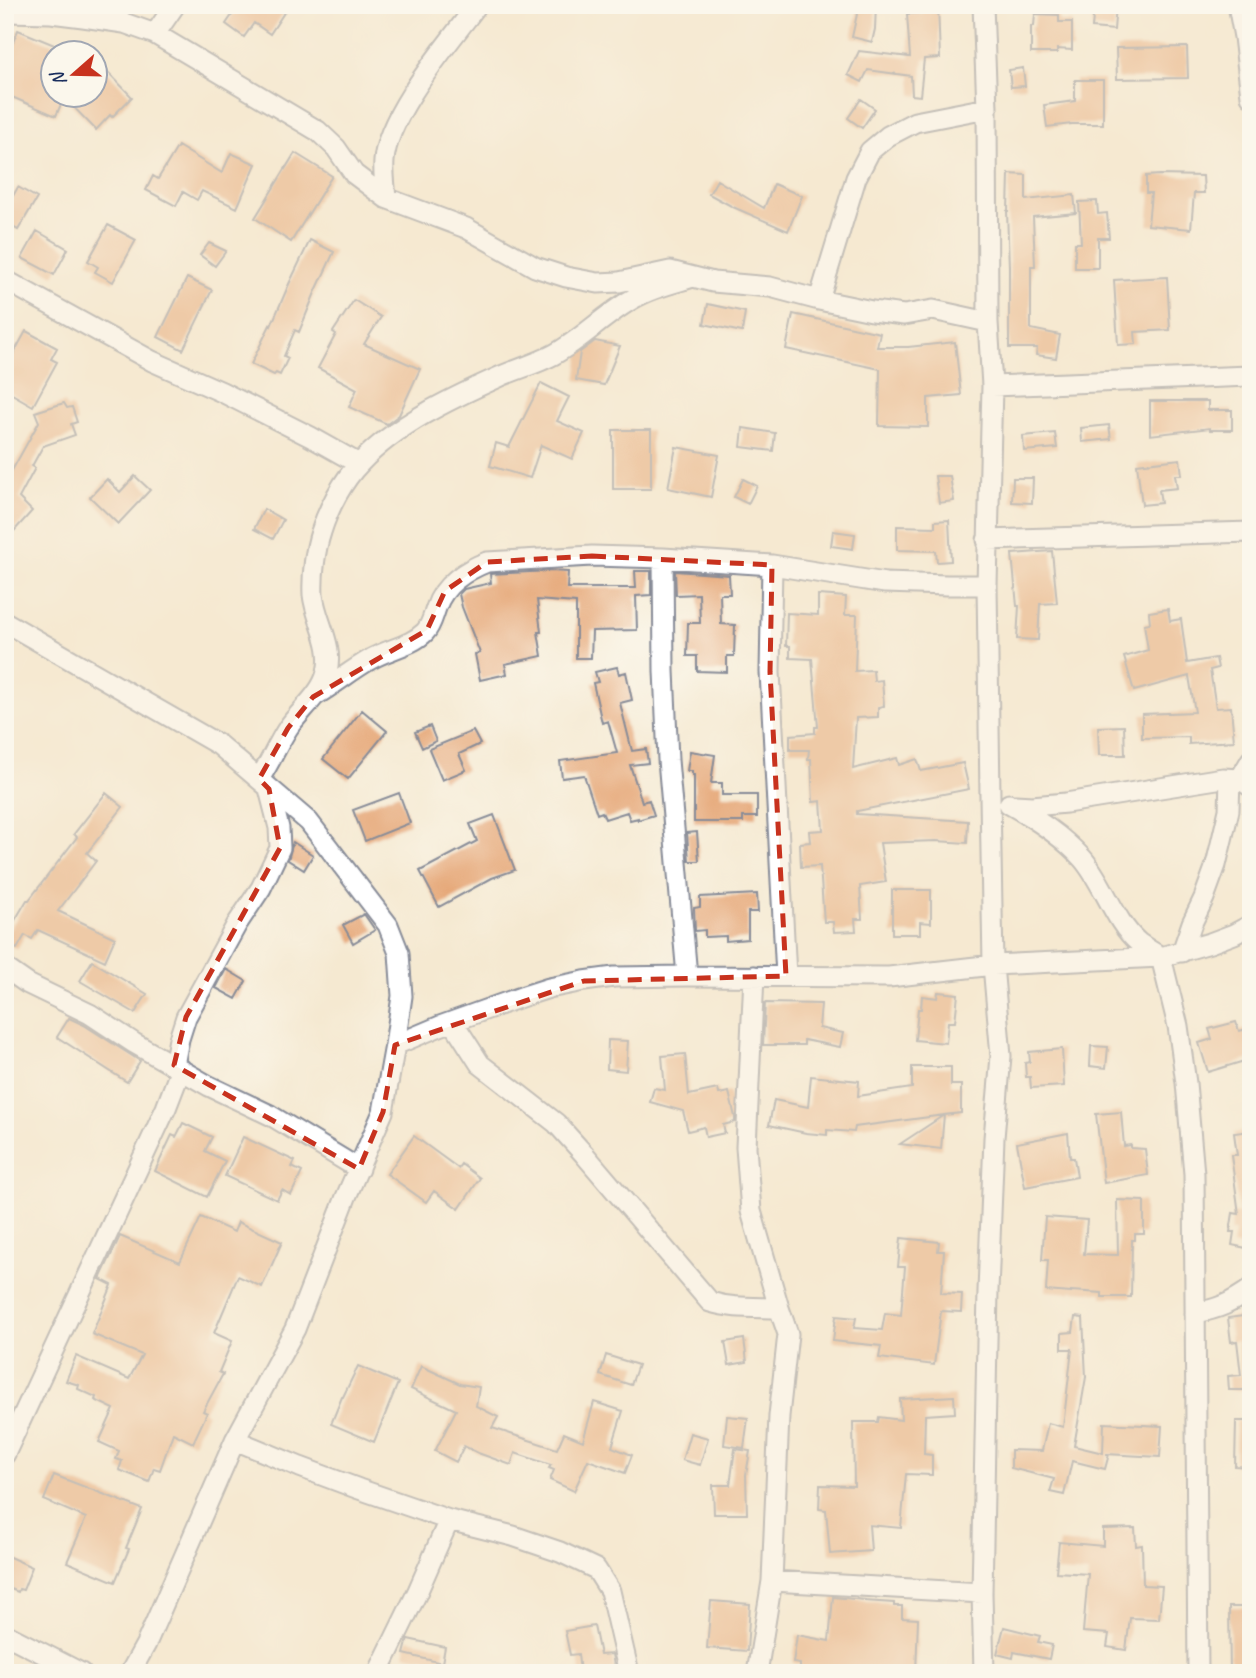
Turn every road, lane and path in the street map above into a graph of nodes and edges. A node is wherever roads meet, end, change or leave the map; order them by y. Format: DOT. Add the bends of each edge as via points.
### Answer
graph roads {
  1 [pos="477,5"];
  2 [pos="983,5"];
  3 [pos="1238,5"];
  4 [pos="5,12"];
  5 [pos="162,16"];
  6 [pos="1251,96"];
  7 [pos="987,108"];
  8 [pos="386,198"];
  9 [pos="695,277"];
  10 [pos="5,280"];
  11 [pos="818,300"];
  12 [pos="988,322"];
  13 [pos="1251,370"];
  14 [pos="1250,376"];
  15 [pos="992,386"];
  16 [pos="1251,389"];
  17 [pos="359,464"];
  18 [pos="1251,532"];
  19 [pos="988,540"];
  20 [pos="663,558"];
  21 [pos="772,565"];
  22 [pos="987,584"];
  23 [pos="5,622"];
  24 [pos="313,697"];
  25 [pos="1251,760"];
  26 [pos="1240,782"];
  27 [pos="264,784"];
  28 [pos="990,796"];
  29 [pos="1009,804"];
  30 [pos="1251,925"];
  31 [pos="1182,952"];
  32 [pos="1161,957"];
  33 [pos="993,965"];
  34 [pos="5,968"];
  35 [pos="687,976"];
  36 [pos="754,976"];
  37 [pos="786,976"];
  38 [pos="453,1022"];
  39 [pos="395,1045"];
  40 [pos="177,1067"];
  41 [pos="359,1169"];
  42 [pos="1251,1289"];
  43 [pos="779,1308"];
  44 [pos="1195,1313"];
  45 [pos="235,1440"];
  46 [pos="5,1454"];
  47 [pos="449,1520"];
  48 [pos="772,1581"];
  49 [pos="982,1593"];
  50 [pos="5,1634"];
  51 [pos="81,1673"];
  52 [pos="130,1673"];
  53 [pos="378,1673"];
  54 [pos="629,1673"];
  55 [pos="757,1673"];
  56 [pos="984,1673"];
  57 [pos="1198,1673"];
  1 -- 8 [label="street" via="404,106 391,133 384,159"];
  2 -- 7 [label="street"];
  3 -- 6 [label="street"];
  4 -- 5 [label="street" via="124,23"];
  5 -- 8 [label="street" via="318,131 354,174"];
  7 -- 11 [label="street" via="915,121 870,151 856,177"];
  7 -- 12 [label="street"];
  8 -- 9 [label="street" via="466,228 535,267 566,277 620,282 670,271"];
  9 -- 11 [label="street" via="770,287"];
  9 -- 17 [label="street" via="632,299 577,341 434,409 392,435"];
  10 -- 17 [label="street" via="152,361"];
  11 -- 12 [label="street" via="904,315 933,310"];
  12 -- 15 [label="street"];
  13 -- 14 [label="street"];
  14 -- 15 [label="street"];
  14 -- 16 [label="street"];
  15 -- 19 [label="street"];
  17 -- 24 [label="street" via="337,494 320,533 313,596 329,658 327,674"];
  18 -- 19 [label="street"];
  19 -- 22 [label="street"];
  20 -- 21 [label="street"];
  20 -- 24 [label="street" via="557,557 472,567 444,591 427,630 416,639 370,659"];
  20 -- 35 [label="street" via="668,760"];
  21 -- 22 [label="street" via="885,583"];
  21 -- 37 [label="street" via="770,672"];
  22 -- 28 [label="street"];
  23 -- 27 [label="street" via="219,745"];
  24 -- 27 [label="street" via="288,728"];
  25 -- 26 [label="street"];
  26 -- 29 [label="street" via="1223,778 1066,803"];
  26 -- 31 [label="street" via="1216,865"];
  27 -- 39 [label="street" via="309,822 388,925 399,953 402,996"];
  27 -- 40 [label="street" via="279,828 280,848 186,1017"];
  28 -- 29 [label="street"];
  28 -- 33 [label="street"];
  29 -- 32 [label="street" via="1054,831 1084,859 1130,932"];
  30 -- 31 [label="street"];
  31 -- 32 [label="street"];
  32 -- 33 [label="street"];
  32 -- 44 [label="street" via="1186,1083 1194,1174"];
  33 -- 37 [label="street" via="889,977"];
  33 -- 49 [label="street" via="1001,1056 988,1291"];
  34 -- 40 [label="street"];
  35 -- 36 [label="street"];
  35 -- 38 [label="street" via="584,981 549,988"];
  36 -- 37 [label="street"];
  36 -- 43 [label="street" via="746,1147 751,1211"];
  38 -- 39 [label="street"];
  38 -- 43 [label="street" via="480,1064 556,1123 710,1302"];
  39 -- 41 [label="street" via="383,1112"];
  40 -- 41 [label="street" via="270,1115"];
  40 -- 46 [label="street" via="166,1108"];
  41 -- 45 [label="street" via="295,1329"];
  42 -- 44 [label="street" via="1231,1303"];
  43 -- 48 [label="street" via="788,1334 779,1416"];
  44 -- 57 [label="street"];
  45 -- 47 [label="street"];
  45 -- 52 [label="street"];
  47 -- 53 [label="street"];
  47 -- 54 [label="street" via="513,1536 596,1569 610,1591"];
  48 -- 49 [label="street"];
  48 -- 55 [label="street"];
  49 -- 56 [label="street"];
  50 -- 51 [label="street"];
}
